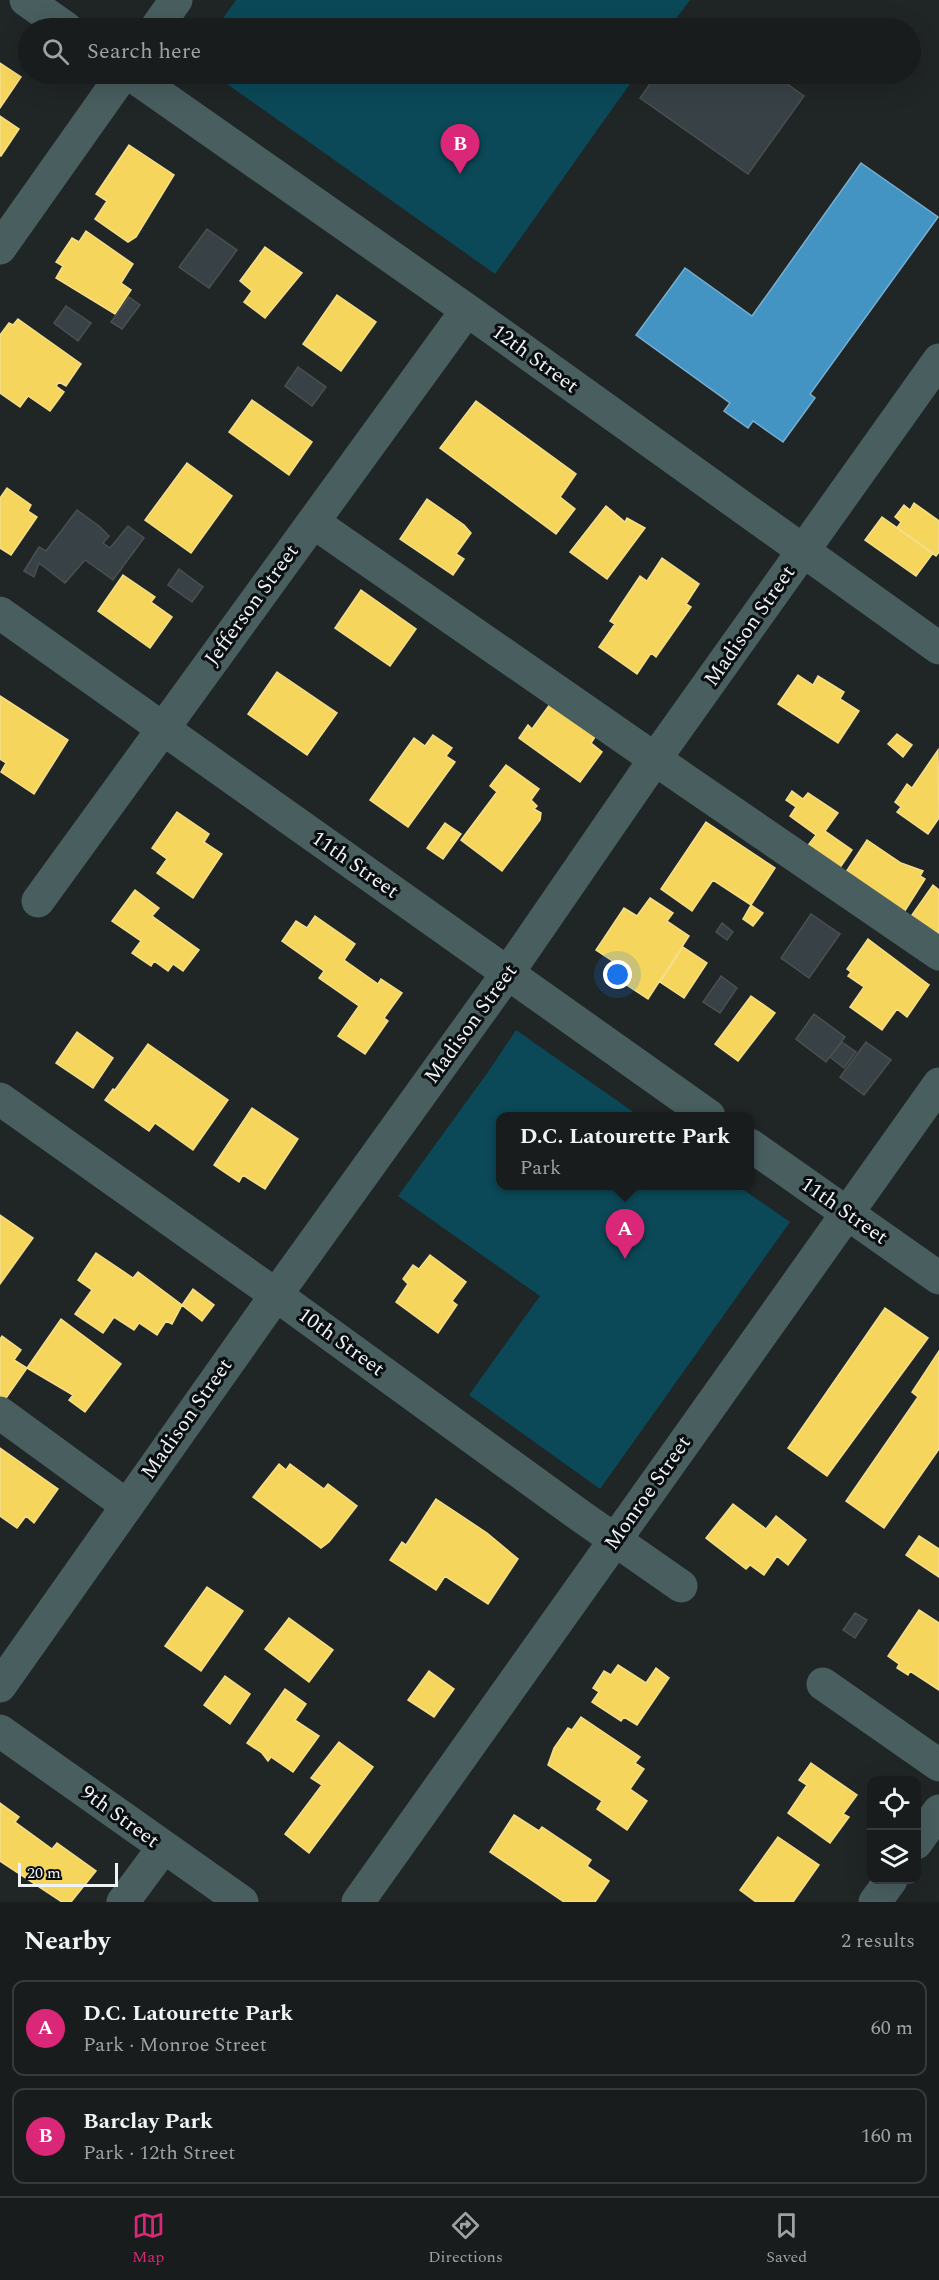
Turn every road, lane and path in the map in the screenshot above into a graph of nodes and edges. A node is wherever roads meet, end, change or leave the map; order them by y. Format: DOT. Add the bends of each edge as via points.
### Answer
graph roads {
  1 [pos="26,0"];
  2 [pos="176,0"];
  3 [pos="52,18"];
  4 [pos="163,18"];
  5 [pos="116,84"];
  6 [pos="144,84"];
  7 [pos="0,248"];
  8 [pos="467,310"];
  9 [pos="939,360"];
  10 [pos="313,522"];
  11 [pos="802,552"];
  12 [pos="0,613"];
  13 [pos="939,648"];
  14 [pos="162,728"];
  15 [pos="655,759"];
  16 [pos="38,901"];
  17 [pos="939,954"];
  18 [pos="507,974"];
  19 [pos="939,1084"];
  20 [pos="0,1099"];
  21 [pos="703,1112"];
  22 [pos="754,1148"];
  23 [pos="848,1213"];
  24 [pos="939,1278"];
  25 [pos="276,1295"];
  26 [pos="0,1413"];
  27 [pos="126,1505"];
  28 [pos="615,1540"];
  29 [pos="681,1586"];
  30 [pos="823,1684"];
  31 [pos="0,1686"];
  32 [pos="0,1731"];
  33 [pos="939,1765"];
  34 [pos="939,1811"];
  35 [pos="921,1836"];
  36 [pos="163,1848"];
  37 [pos="888,1884"];
  38 [pos="123,1902"];
  39 [pos="242,1902"];
  40 [pos="358,1902"];
  41 [pos="875,1902"];
  1 -- 3 [label="street"];
  2 -- 4 [label="street"];
  5 -- 7 [label="street"];
  6 -- 8 [label="street, 12th Street"];
  8 -- 10 [label="street, Jefferson Street"];
  8 -- 11 [label="street, 12th Street"];
  9 -- 11 [label="street, Madison Street"];
  10 -- 14 [label="street, Jefferson Street"];
  10 -- 15 [label="street"];
  11 -- 13 [label="street, 12th Street"];
  11 -- 15 [label="street, Madison Street"];
  12 -- 14 [label="street, 11th Street"];
  14 -- 16 [label="street, Jefferson Street"];
  14 -- 18 [label="street, 11th Street"];
  15 -- 17 [label="street"];
  15 -- 18 [label="street, Madison Street"];
  18 -- 21 [label="street, 11th Street"];
  18 -- 25 [label="street, Madison Street"];
  19 -- 23 [label="street, Monroe Street"];
  20 -- 25 [label="street, 10th Street"];
  22 -- 23 [label="street, 11th Street"];
  23 -- 24 [label="street, 11th Street"];
  23 -- 28 [label="street, Monroe Street"];
  25 -- 27 [label="street, Madison Street"];
  25 -- 28 [label="street, 10th Street"];
  26 -- 27 [label="street"];
  27 -- 31 [label="street, Madison Street"];
  28 -- 29 [label="street, 10th Street"];
  28 -- 40 [label="street, Monroe Street"];
  30 -- 33 [label="street"];
  32 -- 36 [label="street, 9th Street"];
  34 -- 35 [label="street"];
  36 -- 38 [label="street"];
  36 -- 39 [label="street, 9th Street"];
  37 -- 41 [label="street"];
}
